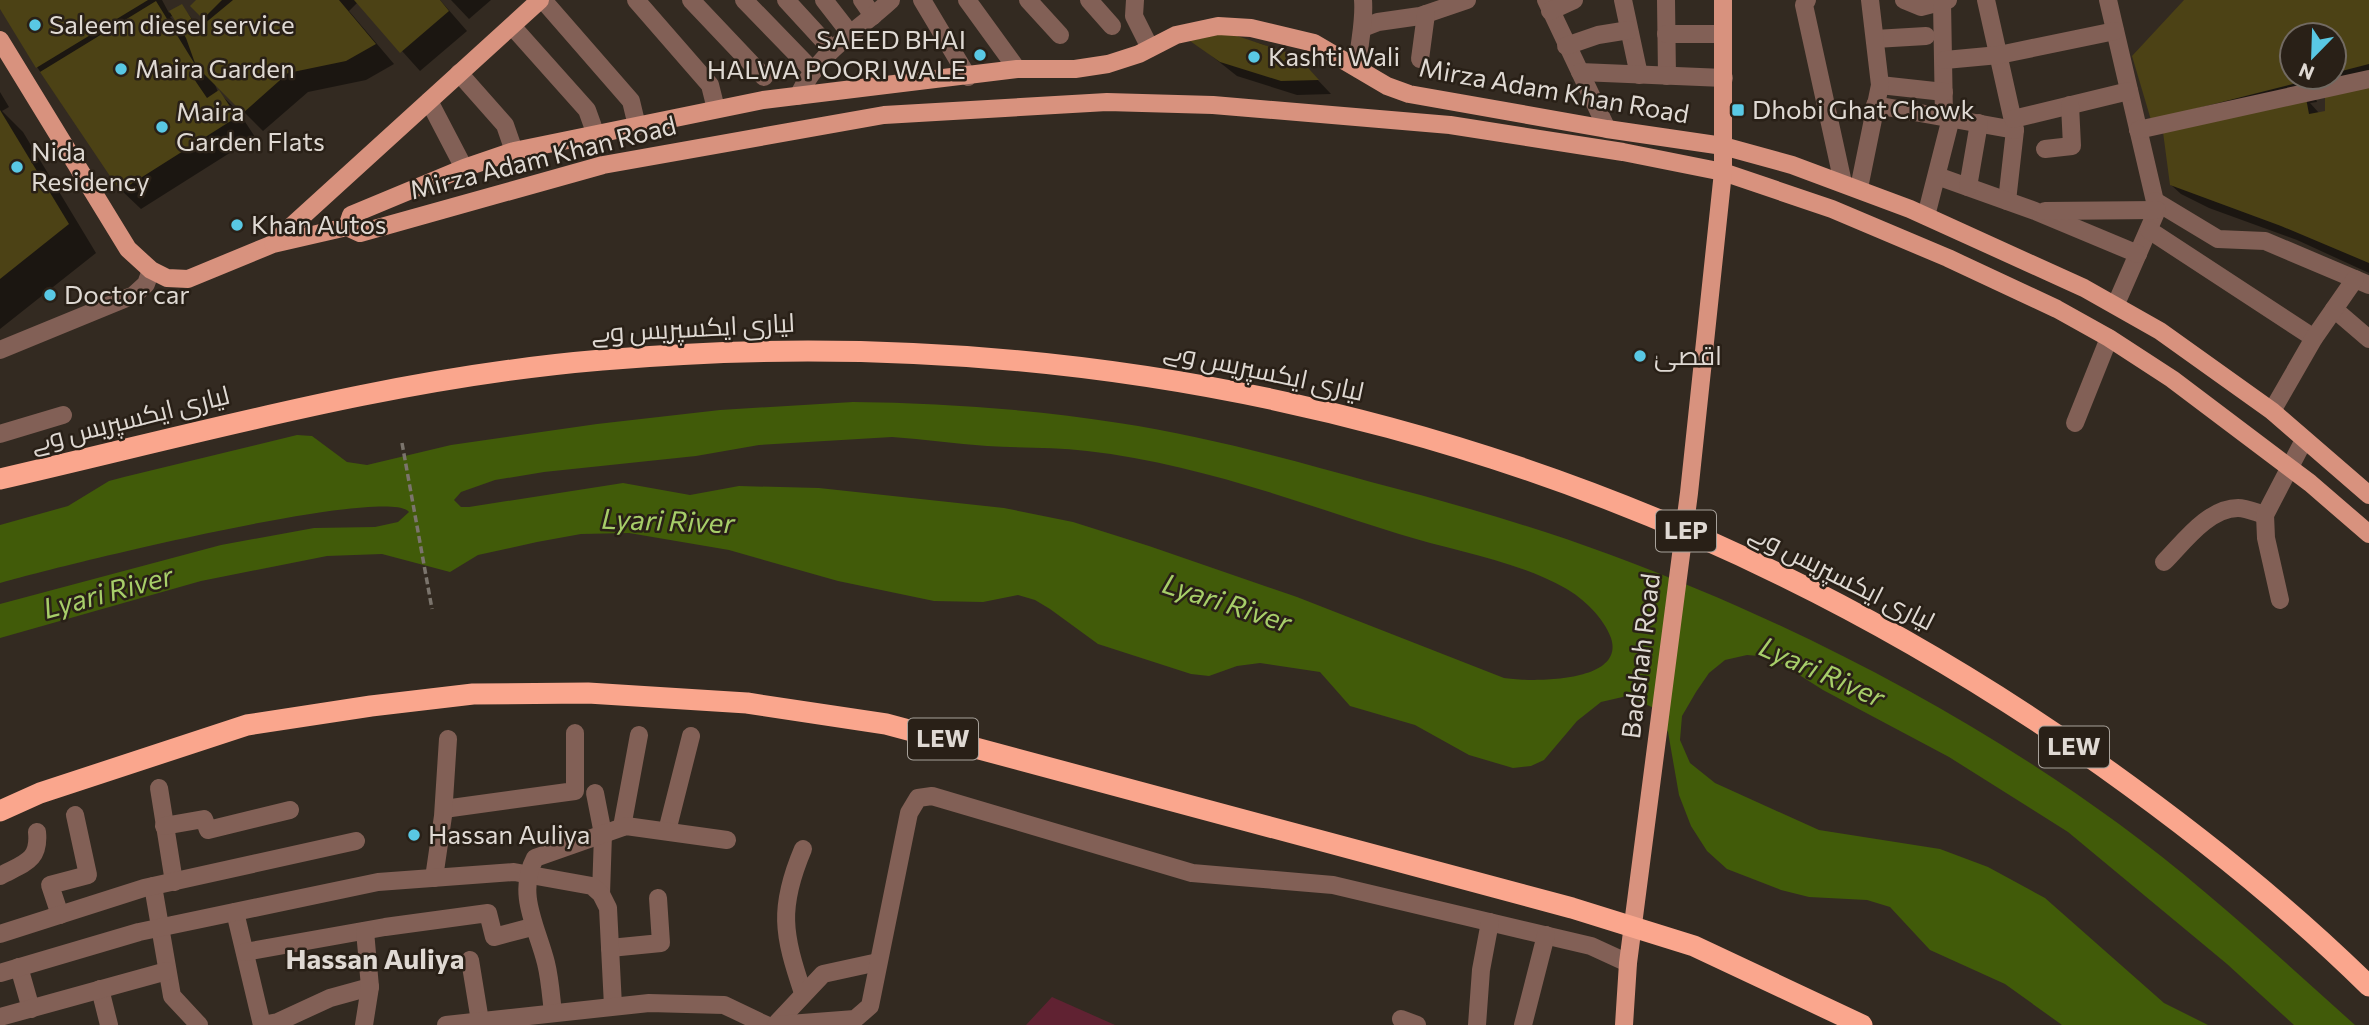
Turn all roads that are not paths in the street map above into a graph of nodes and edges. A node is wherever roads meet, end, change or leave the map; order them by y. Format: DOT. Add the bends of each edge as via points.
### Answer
graph roads {
  1 [pos="542,0"];
  2 [pos="636,0"];
  3 [pos="691,0"];
  4 [pos="744,0"];
  5 [pos="786,0"];
  6 [pos="824,0"];
  7 [pos="862,0"];
  8 [pos="891,0"];
  9 [pos="922,0"];
  10 [pos="967,0"];
  11 [pos="1028,0"];
  12 [pos="1089,0"];
  13 [pos="1135,0"];
  14 [pos="1363,0"];
  15 [pos="1467,0"];
  16 [pos="1574,0"];
  17 [pos="1622,0"];
  18 [pos="1666,0"];
  19 [pos="1723,0"];
  20 [pos="1807,0"];
  21 [pos="1870,0"];
  22 [pos="1904,0"];
  23 [pos="1986,0"];
  24 [pos="2109,0"];
  25 [pos="1945,1"];
  26 [pos="1548,5"];
  27 [pos="1426,14"];
  28 [pos="873,16"];
  29 [pos="512,26"];
  30 [pos="1112,26"];
  31 [pos="1365,27"];
  32 [pos="1629,30"];
  33 [pos="2115,31"];
  34 [pos="1666,34"];
  35 [pos="1723,34"];
  36 [pos="852,36"];
  37 [pos="1060,36"];
  38 [pos="1926,36"];
  39 [pos="1875,39"];
  40 [pos="0,40"];
  41 [pos="1566,46"];
  42 [pos="1150,48"];
  43 [pos="831,49"];
  44 [pos="1999,55"];
  45 [pos="1420,60"];
  46 [pos="1945,60"];
  47 [pos="1358,68"];
  48 [pos="811,69"];
  49 [pos="1017,69"];
  50 [pos="1580,72"];
  51 [pos="459,73"];
  52 [pos="1639,75"];
  53 [pos="1667,76"];
  54 [pos="764,77"];
  55 [pos="968,77"];
  56 [pos="1724,78"];
  57 [pos="2369,79"];
  58 [pos="1880,85"];
  59 [pos="2129,91"];
  60 [pos="1944,92"];
  61 [pos="798,96"];
  62 [pos="429,101"];
  63 [pos="1875,105"];
  64 [pos="2070,105"];
  65 [pos="716,109"];
  66 [pos="1947,118"];
  67 [pos="1979,123"];
  68 [pos="2014,124"];
  69 [pos="637,127"];
  70 [pos="1607,129"];
  71 [pos="2138,130"];
  72 [pos="596,135"];
  73 [pos="1723,146"];
  74 [pos="2045,149"];
  75 [pos="514,151"];
  76 [pos="464,168"];
  77 [pos="1723,172"];
  78 [pos="1937,176"];
  79 [pos="1851,186"];
  80 [pos="1968,187"];
  81 [pos="2007,201"];
  82 [pos="2156,206"];
  83 [pos="2035,211"];
  84 [pos="1926,216"];
  85 [pos="347,227"];
  86 [pos="2149,230"];
  87 [pos="273,243"];
  88 [pos="2138,254"];
  89 [pos="151,270"];
  90 [pos="2362,282"];
  91 [pos="2116,304"];
  92 [pos="2334,309"];
  93 [pos="2109,338"];
  94 [pos="2314,338"];
  95 [pos="2369,339"];
  96 [pos="0,350"];
  97 [pos="2272,411"];
  98 [pos="63,415"];
  99 [pos="2075,423"];
  100 [pos="0,434"];
  101 [pos="2304,440"];
  102 [pos="2288,467"];
  103 [pos="0,479"];
  104 [pos="2369,495"];
  105 [pos="2265,515"];
  106 [pos="2369,534"];
  107 [pos="1745,557"];
  108 [pos="2164,562"];
  109 [pos="2280,600"];
  110 [pos="575,733"];
  111 [pos="639,735"];
  112 [pos="691,736"];
  113 [pos="448,739"];
  114 [pos="159,788"];
  115 [pos="596,793"];
  116 [pos="290,810"];
  117 [pos="444,810"];
  118 [pos="0,811"];
  119 [pos="75,815"];
  120 [pos="164,826"];
  121 [pos="622,827"];
  122 [pos="667,831"];
  123 [pos="37,832"];
  124 [pos="603,834"];
  125 [pos="727,840"];
  126 [pos="356,841"];
  127 [pos="803,849"];
  128 [pos="527,874"];
  129 [pos="0,876"];
  130 [pos="435,878"];
  131 [pos="174,882"];
  132 [pos="153,886"];
  133 [pos="601,894"];
  134 [pos="658,898"];
  135 [pos="235,912"];
  136 [pos="60,915"];
  137 [pos="1490,922"];
  138 [pos="533,927"];
  139 [pos="159,928"];
  140 [pos="1,930"];
  141 [pos="365,931"];
  142 [pos="1546,935"];
  143 [pos="610,948"];
  144 [pos="245,952"];
  145 [pos="470,960"];
  146 [pos="878,962"];
  147 [pos="1628,963"];
  148 [pos="19,967"];
  149 [pos="167,971"];
  150 [pos="0,973"];
  151 [pos="2369,986"];
  152 [pos="370,987"];
  153 [pos="100,989"];
  154 [pos="803,993"];
  155 [pos="613,1006"];
  156 [pos="31,1009"];
  157 [pos="553,1013"];
  158 [pos="0,1017"];
  159 [pos="480,1021"];
  160 [pos="109,1025"];
  161 [pos="199,1025"];
  162 [pos="262,1025"];
  163 [pos="364,1025"];
  164 [pos="446,1025"];
  165 [pos="766,1025"];
  166 [pos="776,1025"];
  167 [pos="1477,1025"];
  168 [pos="1523,1025"];
  169 [pos="1625,1025"];
  170 [pos="1862,1025"];
  1 -- 29 [label="main road"];
  1 -- 69 [label="street" via="631,101"];
  2 -- 65 [label="street" via="710,85"];
  3 -- 54 [label="street"];
  4 -- 48 [label="street"];
  5 -- 43 [label="street"];
  6 -- 36 [label="street"];
  7 -- 28 [label="street"];
  8 -- 28 [label="street"];
  9 -- 55 [label="street"];
  10 -- 49 [label="street"];
  11 -- 37 [label="street"];
  12 -- 30 [label="street"];
  13 -- 42 [label="street" via="1133,16"];
  14 -- 31 [label="street"];
  15 -- 27 [label="street"];
  16 -- 26 [label="street"];
  17 -- 32 [label="street"];
  18 -- 34 [label="street"];
  19 -- 35 [label="main road, Badshah Road"];
  20 -- 79 [label="street" via="1804,5"];
  21 -- 39 [label="street"];
  22 -- 25 [label="street" via="1921,7"];
  23 -- 44 [label="street"];
  24 -- 33 [label="street"];
  25 -- 46 [label="street"];
  26 -- 41 [label="street"];
  27 -- 31 [label="street"];
  27 -- 45 [label="street"];
  28 -- 36 [label="street"];
  29 -- 51 [label="main road"];
  29 -- 72 [label="street" via="587,110"];
  31 -- 47 [label="street"];
  32 -- 41 [label="street"];
  32 -- 52 [label="street"];
  33 -- 44 [label="street"];
  33 -- 59 [label="street"];
  34 -- 35 [label="street"];
  34 -- 53 [label="street"];
  35 -- 56 [label="main road, Badshah Road"];
  36 -- 43 [label="street"];
  38 -- 39 [label="street"];
  39 -- 58 [label="street"];
  40 -- 89 [label="main road" via="128,249"];
  41 -- 50 [label="street"];
  42 -- 47 [label="main road, Mirza Adam Khan Road" via="1175,34 1218,26 1251,28 1314,43"];
  42 -- 49 [label="main road, Mirza Adam Khan Road" via="1108,64"];
  43 -- 48 [label="street"];
  44 -- 46 [label="street"];
  44 -- 68 [label="street"];
  46 -- 60 [label="street"];
  47 -- 70 [label="main road, Mirza Adam Khan Road" via="1409,94"];
  48 -- 61 [label="street"];
  49 -- 55 [label="main road, Mirza Adam Khan Road"];
  50 -- 52 [label="street"];
  50 -- 70 [label="street"];
  51 -- 62 [label="main road"];
  51 -- 75 [label="street" via="505,125"];
  52 -- 53 [label="street"];
  53 -- 56 [label="street"];
  55 -- 61 [label="main road, Mirza Adam Khan Road"];
  56 -- 73 [label="main road, Badshah Road"];
  57 -- 71 [label="street"];
  58 -- 60 [label="street"];
  58 -- 63 [label="street"];
  59 -- 64 [label="street"];
  59 -- 71 [label="street"];
  60 -- 66 [label="street"];
  61 -- 65 [label="main road, Mirza Adam Khan Road"];
  62 -- 76 [label="street"];
  62 -- 87 [label="main road"];
  63 -- 66 [label="street"];
  63 -- 79 [label="street"];
  64 -- 68 [label="street"];
  64 -- 74 [label="street" via="2073,146"];
  65 -- 69 [label="main road, Mirza Adam Khan Road"];
  66 -- 67 [label="street"];
  66 -- 78 [label="street"];
  67 -- 68 [label="street"];
  67 -- 80 [label="street"];
  68 -- 81 [label="street"];
  69 -- 72 [label="main road, Mirza Adam Khan Road"];
  70 -- 73 [label="main road, Mirza Adam Khan Road"];
  71 -- 82 [label="street"];
  72 -- 75 [label="main road, Mirza Adam Khan Road"];
  73 -- 77 [label="main road, Badshah Road"];
  73 -- 79 [label="main road, Mirza Adam Khan Road"];
  75 -- 76 [label="main road, Mirza Adam Khan Road"];
  76 -- 85 [label="main road, Mirza Adam Khan Road" via="351,215"];
  77 -- 85 [label="main road, Mirza Adam Khan Road" via="1623,152 1425,123 1213,105 1019,105 884,115 802,128 603,165 359,233"];
  77 -- 93 [label="main road, Mirza Adam Khan Road" via="1832,209 1948,258"];
  77 -- 147 [label="main road, Badshah Road" via="1689,494"];
  78 -- 80 [label="street"];
  78 -- 84 [label="street"];
  79 -- 84 [label="main road, Mirza Adam Khan Road"];
  80 -- 81 [label="street"];
  81 -- 83 [label="street"];
  82 -- 83 [label="street"];
  82 -- 86 [label="street"];
  82 -- 90 [label="street" via="2218,239 2265,241"];
  83 -- 88 [label="street"];
  84 -- 91 [label="main road, Mirza Adam Khan Road"];
  85 -- 87 [label="main road, Mirza Adam Khan Road"];
  86 -- 88 [label="street"];
  86 -- 94 [label="street"];
  87 -- 89 [label="main road, Mirza Adam Khan Road" via="188,279 167,278"];
  88 -- 91 [label="street"];
  89 -- 96 [label="street" via="146,284 134,295"];
  90 -- 92 [label="street"];
  91 -- 97 [label="main road, Mirza Adam Khan Road"];
  92 -- 94 [label="street"];
  92 -- 95 [label="street"];
  93 -- 99 [label="street"];
  93 -- 102 [label="main road, Mirza Adam Khan Road" via="2172,379"];
  94 -- 97 [label="street"];
  97 -- 101 [label="main road, Mirza Adam Khan Road"];
  98 -- 100 [label="street"];
  101 -- 102 [label="street"];
  101 -- 104 [label="main road, Mirza Adam Khan Road"];
  102 -- 105 [label="street"];
  102 -- 106 [label="main road, Mirza Adam Khan Road"];
  103 -- 107 [label="highway, لیاری ایکسپریس وے / LEP" via="264,415 461,377 664,355 866,350 1068,364 1261,396 1448,443 1626,506"];
  105 -- 108 [label="street" via="2238,508 2219,513 2197,527"];
  105 -- 109 [label="street"];
  107 -- 151 [label="highway, لیاری ایکسپریس وے / LEW" via="1861,615 2034,719 2202,840"];
  110 -- 117 [label="street" via="575,791"];
  111 -- 121 [label="street"];
  112 -- 122 [label="street"];
  113 -- 117 [label="street"];
  114 -- 120 [label="street"];
  115 -- 124 [label="street"];
  116 -- 120 [label="street" via="208,830 204,819"];
  117 -- 130 [label="street"];
  118 -- 170 [label="highway, LEW" via="40,793 247,725 371,706 473,694 588,694 747,703 886,724 1572,908 1694,946"];
  119 -- 136 [label="street" via="88,875 50,885"];
  120 -- 131 [label="street"];
  121 -- 122 [label="street"];
  121 -- 124 [label="street"];
  122 -- 125 [label="street"];
  123 -- 129 [label="street" via="35,856"];
  124 -- 128 [label="street" via="535,858"];
  124 -- 133 [label="street"];
  126 -- 131 [label="street"];
  127 -- 154 [label="street" via="789,883 785,921 789,952"];
  128 -- 130 [label="street"];
  128 -- 133 [label="street" via="592,886"];
  128 -- 138 [label="street"];
  130 -- 135 [label="street" via="378,882"];
  131 -- 132 [label="street"];
  132 -- 136 [label="street"];
  132 -- 139 [label="street"];
  133 -- 143 [label="street" via="608,908"];
  134 -- 143 [label="street" via="661,943"];
  135 -- 139 [label="street"];
  135 -- 144 [label="street"];
  136 -- 140 [label="street"];
  137 -- 142 [label="street"];
  137 -- 146 [label="street" via="1333,885 1192,873 932,796 918,798 909,813"];
  137 -- 167 [label="street"];
  138 -- 141 [label="street" via="494,937 488,914"];
  138 -- 157 [label="street" via="546,963"];
  139 -- 148 [label="street"];
  139 -- 149 [label="street"];
  141 -- 144 [label="street"];
  141 -- 152 [label="street"];
  142 -- 147 [label="street" via="1591,946"];
  142 -- 168 [label="street"];
  143 -- 155 [label="street"];
  144 -- 162 [label="street"];
  145 -- 159 [label="street"];
  146 -- 154 [label="street" via="822,974"];
  146 -- 166 [label="street" via="873,996 863,1014 842,1021"];
  147 -- 169 [label="main road, Badshah Road"];
  148 -- 150 [label="street"];
  148 -- 156 [label="street"];
  149 -- 153 [label="street"];
  149 -- 161 [label="street" via="172,996"];
  152 -- 162 [label="street"];
  152 -- 163 [label="street"];
  153 -- 156 [label="street"];
  153 -- 160 [label="street"];
  154 -- 166 [label="street"];
  155 -- 157 [label="street"];
  155 -- 165 [label="street" via="724,1005"];
  156 -- 158 [label="street"];
  157 -- 159 [label="street"];
  159 -- 164 [label="street"];
}
